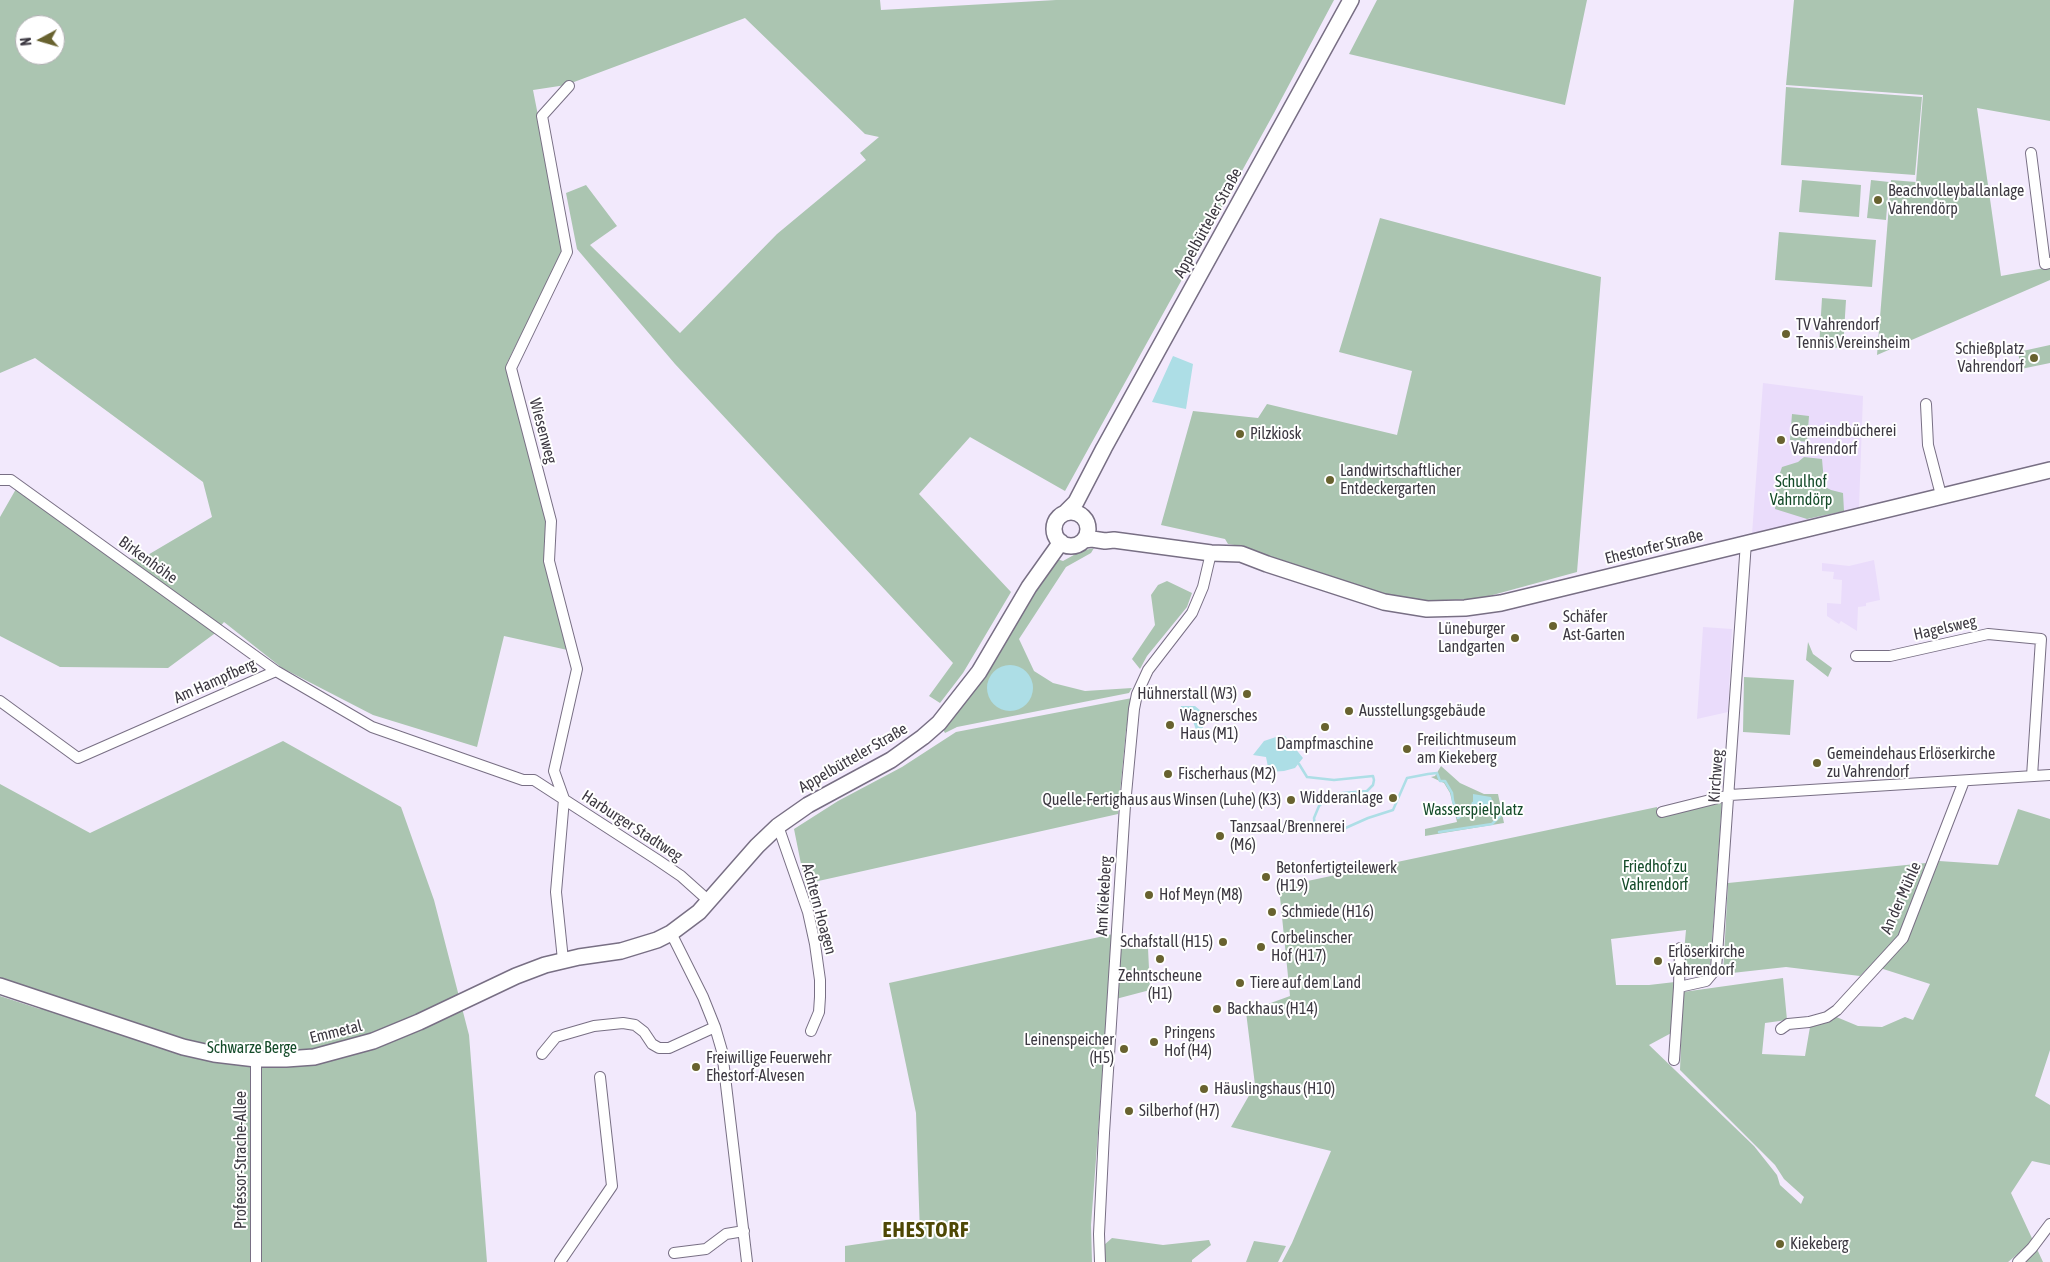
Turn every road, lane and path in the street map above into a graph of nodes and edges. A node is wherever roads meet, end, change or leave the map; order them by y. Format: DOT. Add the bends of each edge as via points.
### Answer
graph roads {
  1 [pos="1351,0"];
  2 [pos="569,86"];
  3 [pos="2031,153"];
  4 [pos="2050,263"];
  5 [pos="1926,404"];
  6 [pos="1096,463"];
  7 [pos="2050,470"];
  8 [pos="0,480"];
  9 [pos="1941,495"];
  10 [pos="1066,512"];
  11 [pos="1086,521"];
  12 [pos="1084,540"];
  13 [pos="1114,540"];
  14 [pos="1061,542"];
  15 [pos="1746,542"];
  16 [pos="1211,552"];
  17 [pos="2046,638"];
  18 [pos="1856,656"];
  19 [pos="276,671"];
  20 [pos="0,700"];
  21 [pos="2050,775"];
  22 [pos="2032,776"];
  23 [pos="534,780"];
  24 [pos="1964,780"];
  25 [pos="1730,796"];
  26 [pos="564,799"];
  27 [pos="1662,812"];
  28 [pos="778,826"];
  29 [pos="710,902"];
  30 [pos="672,933"];
  31 [pos="1680,948"];
  32 [pos="563,960"];
  33 [pos="0,986"];
  34 [pos="1678,987"];
  35 [pos="715,1027"];
  36 [pos="1781,1029"];
  37 [pos="811,1031"];
  38 [pos="542,1054"];
  39 [pos="256,1059"];
  40 [pos="1674,1060"];
  41 [pos="600,1077"];
  42 [pos="2050,1224"];
  43 [pos="744,1231"];
  44 [pos="674,1253"];
  45 [pos="256,1262"];
  46 [pos="560,1262"];
  47 [pos="747,1262"];
  48 [pos="1100,1262"];
  49 [pos="2018,1262"];
  1 -- 6 [label="main road, Appelbütteler Straße"];
  2 -- 26 [label="street, Wiesenweg" via="542,116 567,252 511,368 551,521 549,561 577,669 554,771"];
  3 -- 4 [label="street" via="2045,264"];
  5 -- 9 [label="street" via="1928,445"];
  6 -- 10 [label="main road, Appelbütteler Straße" via="1076,502"];
  6 -- 11 [label="main road, Appelbütteler Straße" via="1084,500"];
  7 -- 9 [label="main road, Ehestorfer Straße"];
  8 -- 19 [label="street, Birkenhöhe" via="11,480"];
  9 -- 15 [label="main road, Ehestorfer Straße"];
  10 -- 11 [label="main road" via="1075,512"];
  10 -- 14 [label="main road" via="1055,524 1055,534"];
  11 -- 12 [label="main road"];
  11 -- 13 [label="main road, Ehestorfer Straße" via="1096,531"];
  12 -- 13 [label="main road, Ehestorfer Straße"];
  12 -- 14 [label="main road" via="1073,546"];
  13 -- 16 [label="main road, Ehestorfer Straße"];
  14 -- 28 [label="main road, Appelbütteler Straße" via="1029,587 979,672 939,723 891,760 808,805"];
  15 -- 16 [label="main road, Ehestorfer Straße" via="1501,602 1446,609 1413,608 1384,602 1241,554"];
  15 -- 25 [label="street, Kirchweg"];
  16 -- 48 [label="street, Am Kiekeberg" via="1203,587 1192,612 1148,670 1134,709 1104,1133"];
  17 -- 18 [label="street, Hagelsweg" via="1988,634 1890,656"];
  17 -- 22 [label="street, Hagelsweg"];
  19 -- 20 [label="street, Am Hampfberg" via="78,758"];
  19 -- 23 [label="street, Am Hampfberg" via="372,727 523,780"];
  21 -- 22 [label="street"];
  22 -- 24 [label="street"];
  23 -- 26 [label="street, Harburger Stadtweg"];
  24 -- 25 [label="street"];
  24 -- 36 [label="street, An der Mühle" via="1903,938 1836,1010 1826,1017 1788,1024"];
  25 -- 27 [label="street"];
  25 -- 34 [label="street, Kirchweg" via="1716,969 1706,981"];
  26 -- 29 [label="street, Harburger Stadtweg" via="681,876"];
  26 -- 32 [label="street" via="556,892"];
  28 -- 29 [label="main road, Appelbütteler Straße"];
  28 -- 37 [label="street, Achtern Hoagen" via="808,912 815,944 820,997 819,1012"];
  29 -- 30 [label="main road, Appelbütteler Straße"];
  30 -- 32 [label="main road, Emmetal" via="621,951"];
  30 -- 35 [label="street"];
  31 -- 34 [label="street"];
  32 -- 39 [label="main road, Emmetal" via="516,976 373,1041 314,1057"];
  33 -- 39 [label="main road, Emmetal" via="183,1047"];
  34 -- 40 [label="street"];
  35 -- 38 [label="street" via="668,1048 660,1048 635,1025 594,1026 556,1037"];
  35 -- 43 [label="street" via="724,1067"];
  39 -- 45 [label="street, Professor-Strache-Allee"];
  41 -- 46 [label="street" via="612,1186"];
  42 -- 49 [label="street"];
  43 -- 44 [label="street" via="726,1234 706,1249"];
  43 -- 47 [label="street"];
}
